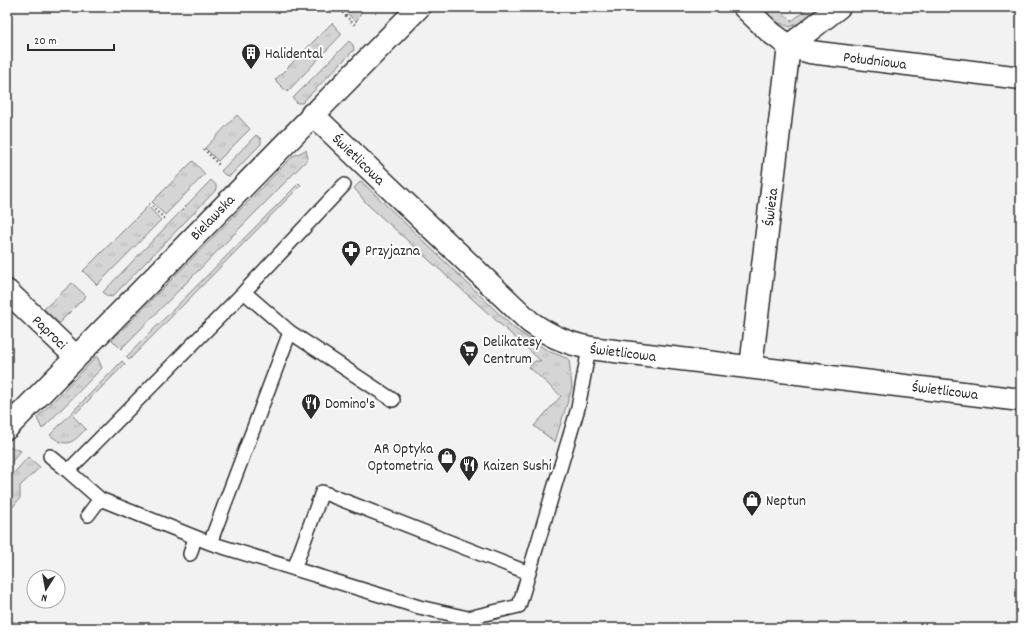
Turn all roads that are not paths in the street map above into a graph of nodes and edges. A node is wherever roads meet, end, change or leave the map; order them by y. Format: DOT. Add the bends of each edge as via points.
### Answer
graph roads {
  1 [pos="419,7"];
  2 [pos="744,7"];
  3 [pos="839,7"];
  4 [pos="789,46"];
  5 [pos="1021,78"];
  6 [pos="312,114"];
  7 [pos="344,185"];
  8 [pos="7,291"];
  9 [pos="244,292"];
  10 [pos="290,332"];
  11 [pos="589,348"];
  12 [pos="75,356"];
  13 [pos="750,367"];
  14 [pos="393,400"];
  15 [pos="1021,400"];
  16 [pos="7,428"];
  17 [pos="50,456"];
  18 [pos="68,471"];
  19 [pos="100,499"];
  20 [pos="88,515"];
  21 [pos="195,538"];
  22 [pos="210,543"];
  23 [pos="190,554"];
  24 [pos="294,568"];
  25 [pos="529,573"];
  1 -- 6 [label="street, Bielawska"];
  2 -- 4 [label="street, Południowa"];
  3 -- 4 [label="street"];
  4 -- 5 [label="street, Południowa" via="810,52"];
  4 -- 13 [label="street, Świeża"];
  6 -- 11 [label="street, Świetlicowa" via="530,322 562,341"];
  6 -- 12 [label="street, Bielawska"];
  7 -- 9 [label="lane"];
  8 -- 12 [label="street, Paproci"];
  9 -- 10 [label="lane"];
  9 -- 18 [label="lane"];
  10 -- 14 [label="lane"];
  10 -- 22 [label="lane"];
  11 -- 13 [label="street, Świetlicowa"];
  11 -- 25 [label="lane" via="578,408"];
  12 -- 16 [label="street, Bielawska"];
  13 -- 15 [label="street, Świetlicowa"];
  17 -- 18 [label="lane"];
  18 -- 19 [label="lane"];
  19 -- 20 [label="lane"];
  19 -- 21 [label="lane"];
  21 -- 22 [label="lane"];
  21 -- 23 [label="lane"];
  22 -- 24 [label="lane"];
  24 -- 25 [label="lane" via="419,607 468,618 519,606"];
  24 -- 25 [label="lane" via="322,492"];
}
